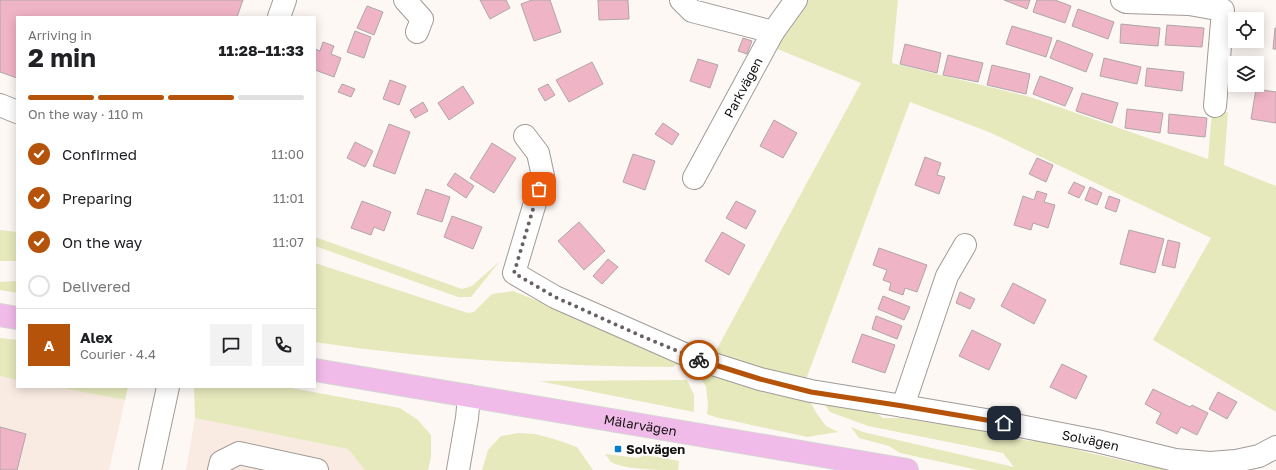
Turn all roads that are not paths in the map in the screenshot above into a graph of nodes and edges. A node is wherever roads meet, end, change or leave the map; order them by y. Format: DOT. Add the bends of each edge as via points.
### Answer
graph roads {
  1 [pos="285,0"];
  2 [pos="405,0"];
  3 [pos="681,0"];
  4 [pos="796,0"];
  5 [pos="1122,0"];
  6 [pos="278,16"];
  7 [pos="417,32"];
  8 [pos="773,32"];
  9 [pos="0,105"];
  10 [pos="1215,106"];
  11 [pos="16,112"];
  12 [pos="525,136"];
  13 [pos="694,178"];
  14 [pos="965,245"];
  15 [pos="0,315"];
  16 [pos="16,318"];
  17 [pos="316,370"];
  18 [pos="168,388"];
  19 [pos="469,396"];
  20 [pos="903,406"];
  21 [pos="1276,447"];
  22 [pos="150,470"];
  23 [pos="219,470"];
  24 [pos="317,470"];
  25 [pos="458,470"];
  26 [pos="907,470"];
  1 -- 6 [label="street"];
  2 -- 7 [label="street" via="422,19"];
  3 -- 8 [label="street" via="692,11"];
  4 -- 8 [label="street, Parkvägen"];
  5 -- 10 [label="street" via="1189,4 1222,10"];
  8 -- 13 [label="street, Parkvägen"];
  9 -- 11 [label="street"];
  12 -- 20 [label="street, Solvägen" via="538,153 543,176 514,273 555,297 691,357 811,392"];
  14 -- 20 [label="street" via="947,276"];
  15 -- 16 [label="main road"];
  17 -- 19 [label="main road, Mälarvägen"];
  18 -- 22 [label="street"];
  19 -- 25 [label="street"];
  19 -- 26 [label="main road, Mälarvägen"];
  20 -- 21 [label="street, Solvägen" via="1004,423 1174,460 1210,463 1236,461 1258,456"];
  23 -- 24 [label="street" via="221,462 239,453"];
}
